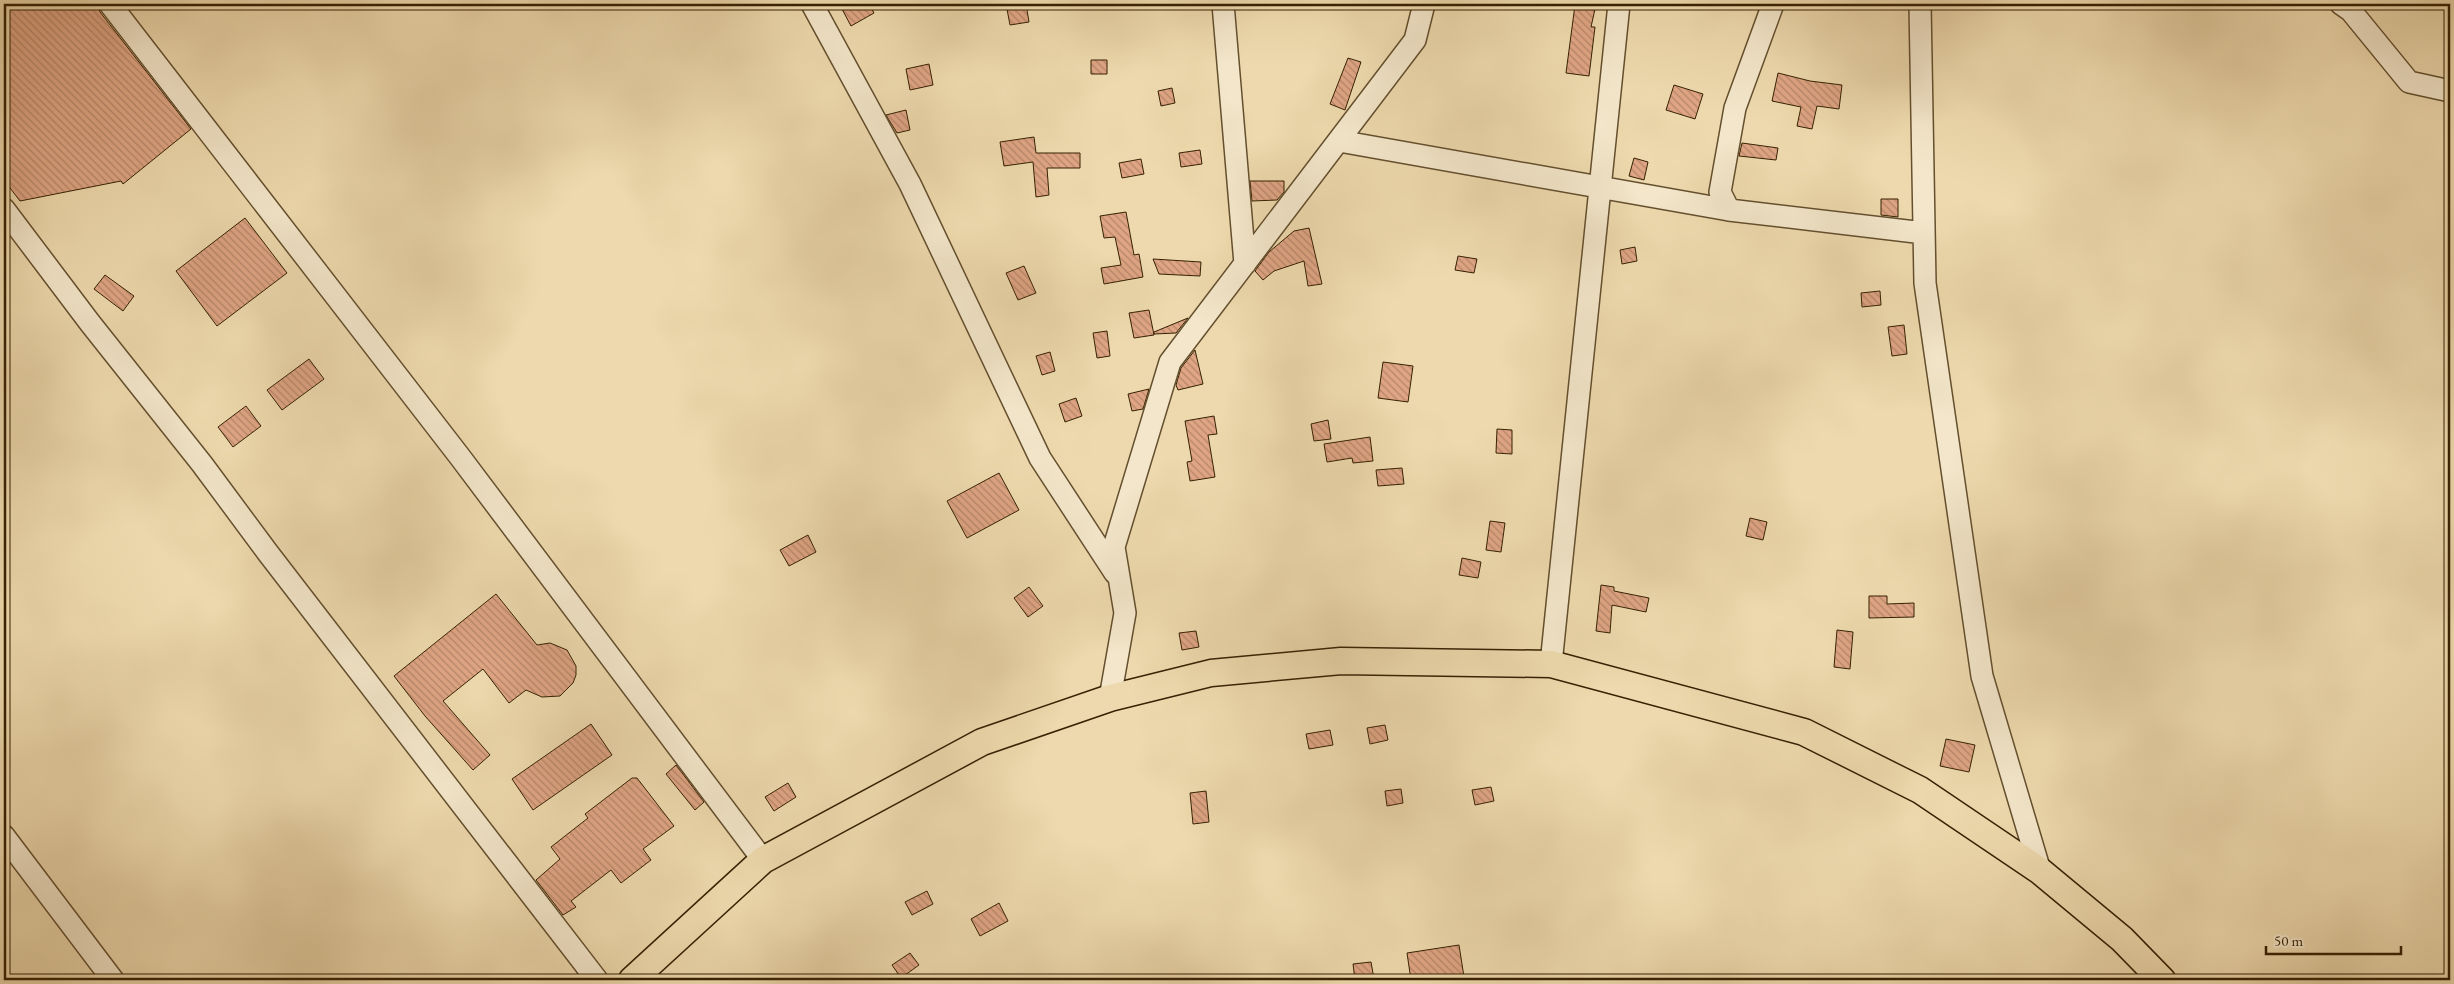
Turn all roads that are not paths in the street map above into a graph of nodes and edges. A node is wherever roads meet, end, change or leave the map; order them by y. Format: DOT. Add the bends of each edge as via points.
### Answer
graph roads {
  1 [pos="110,4"];
  2 [pos="812,4"];
  3 [pos="1223,4"];
  4 [pos="1424,4"];
  5 [pos="1620,4"];
  6 [pos="1773,4"];
  7 [pos="1920,4"];
  8 [pos="2341,4"];
  9 [pos="2450,91"];
  10 [pos="1339,141"];
  11 [pos="1600,188"];
  12 [pos="4,209"];
  13 [pos="1728,210"];
  14 [pos="1924,233"];
  15 [pos="1245,264"];
  16 [pos="1120,580"];
  17 [pos="1551,664"];
  18 [pos="1110,698"];
  19 [pos="4,836"];
  20 [pos="763,860"];
  21 [pos="2040,871"];
  22 [pos="113,980"];
  23 [pos="597,980"];
  24 [pos="632,980"];
  25 [pos="2162,980"];
  1 -- 20 [label="street" via="454,450"];
  2 -- 16 [label="street" via="910,184 1040,458"];
  3 -- 15 [label="street"];
  4 -- 10 [label="street" via="1415,40"];
  5 -- 11 [label="street"];
  6 -- 13 [label="street" via="1735,108 1720,192"];
  7 -- 14 [label="street"];
  8 -- 9 [label="street" via="2351,11 2409,82"];
  10 -- 11 [label="street"];
  10 -- 15 [label="street"];
  11 -- 13 [label="street"];
  11 -- 17 [label="street"];
  12 -- 23 [label="street"];
  13 -- 14 [label="street"];
  14 -- 21 [label="street" via="1925,283 1982,676"];
  15 -- 16 [label="street" via="1170,362 1114,547"];
  16 -- 18 [label="street" via="1125,613"];
  17 -- 18 [label="main road" via="1341,661 1211,673"];
  17 -- 21 [label="main road" via="1804,732 1920,790"];
  18 -- 20 [label="main road" via="982,742"];
  19 -- 22 [label="street"];
  20 -- 24 [label="main road"];
  21 -- 25 [label="main road" via="2122,939"];
}
